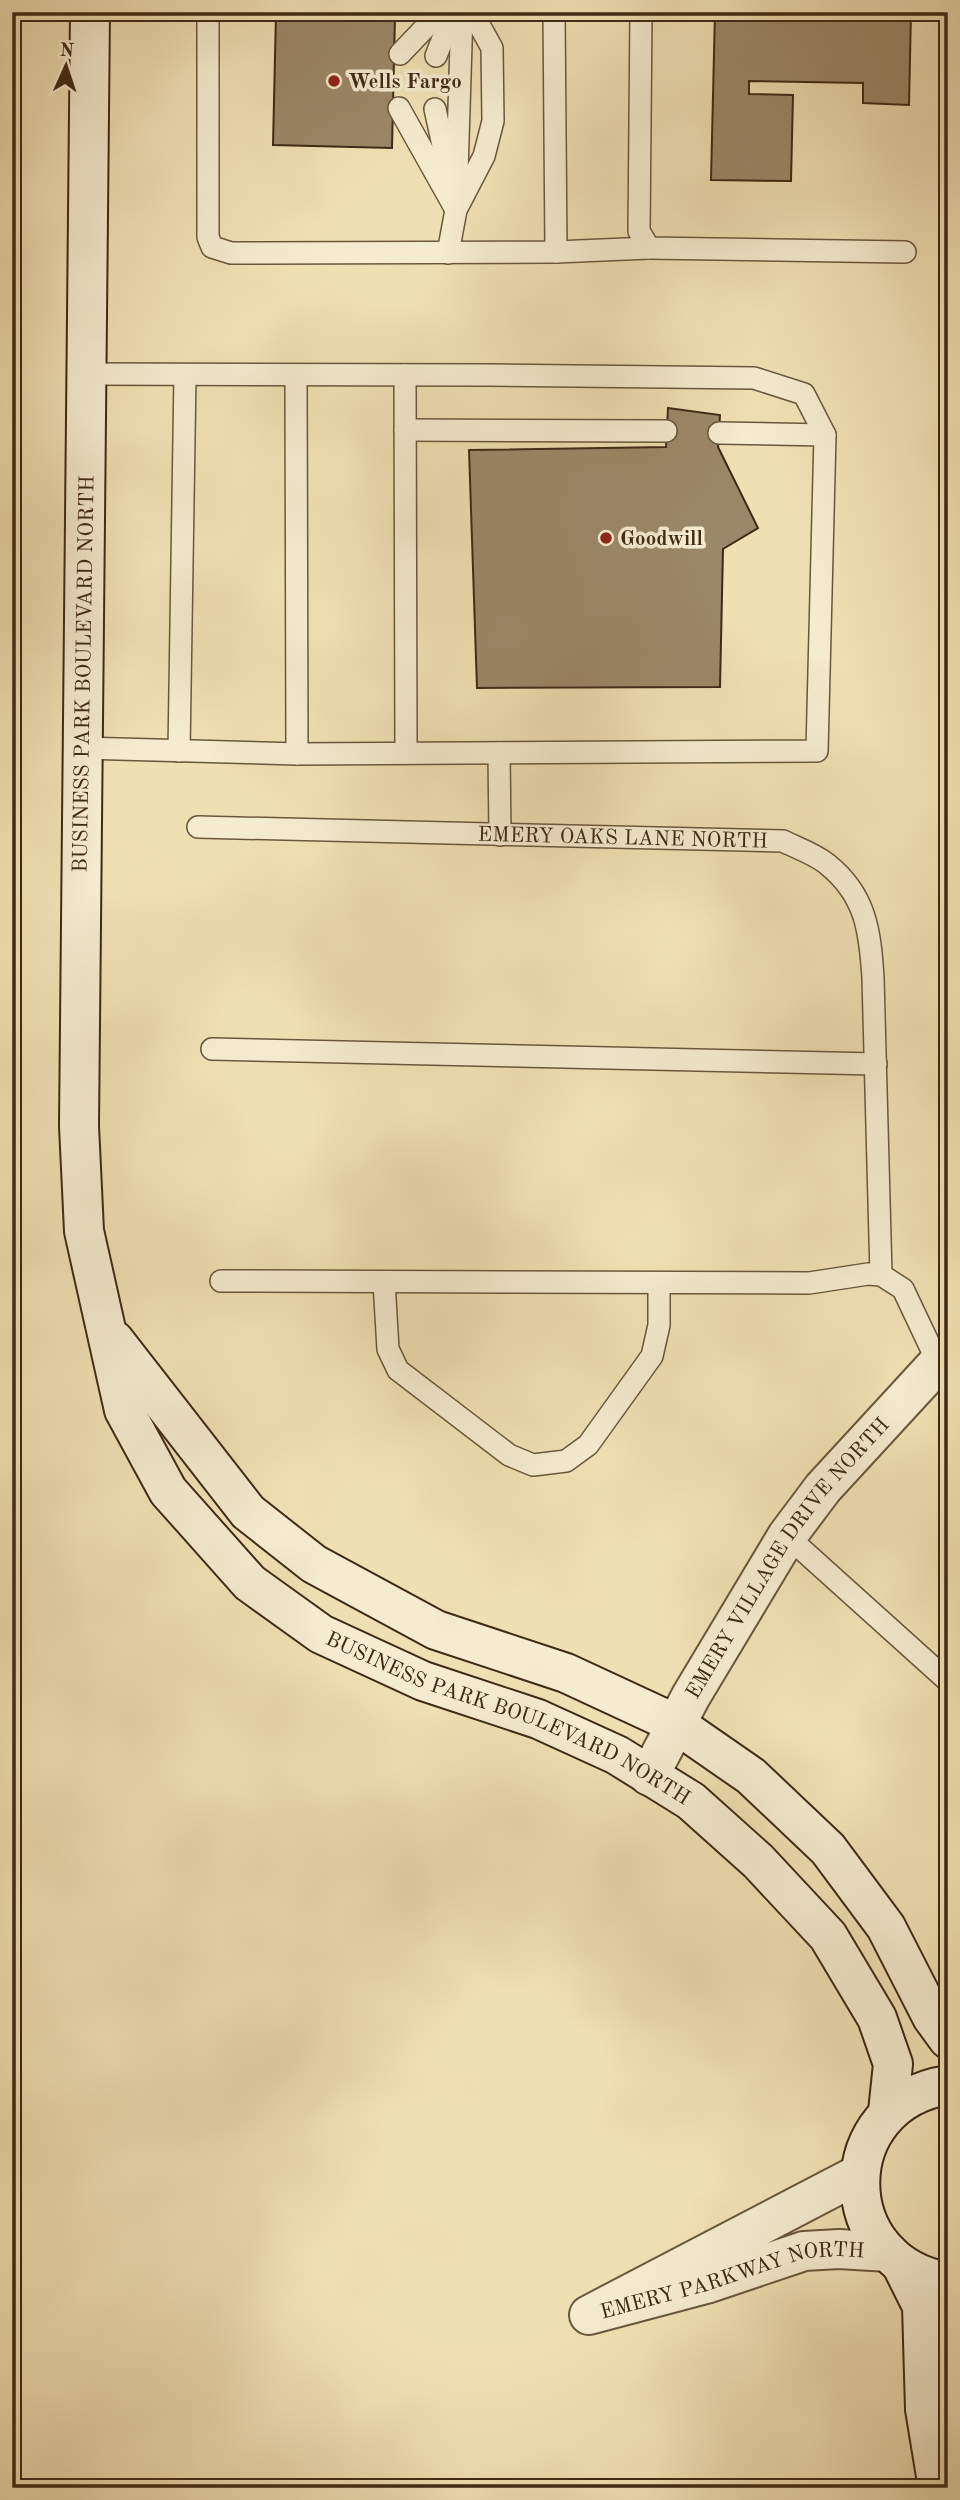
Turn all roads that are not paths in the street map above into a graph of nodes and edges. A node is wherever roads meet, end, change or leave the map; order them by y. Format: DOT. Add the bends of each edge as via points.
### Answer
graph roads {
  1 [pos="90,12"];
  2 [pos="208,12"];
  3 [pos="440,12"];
  4 [pos="446,12"];
  5 [pos="453,12"];
  6 [pos="462,12"];
  7 [pos="472,12"];
  8 [pos="554,12"];
  9 [pos="641,12"];
  10 [pos="417,55"];
  11 [pos="456,210"];
  12 [pos="649,248"];
  13 [pos="556,252"];
  14 [pos="905,252"];
  15 [pos="449,253"];
  16 [pos="87,374"];
  17 [pos="186,375"];
  18 [pos="296,375"];
  19 [pos="405,375"];
  20 [pos="405,430"];
  21 [pos="666,431"];
  22 [pos="719,433"];
  23 [pos="825,435"];
  24 [pos="82,748"];
  25 [pos="179,751"];
  26 [pos="406,753"];
  27 [pos="499,753"];
  28 [pos="297,754"];
  29 [pos="198,827"];
  30 [pos="500,835"];
  31 [pos="212,1049"];
  32 [pos="876,1064"];
  33 [pos="881,1275"];
  34 [pos="220,1281"];
  35 [pos="384,1282"];
  36 [pos="659,1283"];
  37 [pos="109,1332"];
  38 [pos="945,1363"];
  39 [pos="787,1535"];
  40 [pos="948,1681"];
  41 [pos="676,1724"];
  42 [pos="649,1776"];
  43 [pos="948,2039"];
  44 [pos="948,2085"];
  45 [pos="888,2112"];
  46 [pos="859,2174"];
  47 [pos="895,2259"];
  48 [pos="948,2282"];
  49 [pos="938,2488"];
  1 -- 16 [label="street, BUSINESS PARK BOULEVARD NORTH"];
  2 -- 15 [label="lane" via="206,222 212,247 231,253"];
  3 -- 10 [label="lane"];
  4 -- 10 [label="lane"];
  5 -- 10 [label="lane"];
  6 -- 11 [label="lane"];
  7 -- 11 [label="lane" via="492,48 493,121 484,156"];
  8 -- 13 [label="lane"];
  9 -- 12 [label="lane" via="639,231"];
  11 -- 11 [label="lane" via="417,109"];
  11 -- 15 [label="lane"];
  12 -- 13 [label="lane"];
  12 -- 14 [label="lane"];
  13 -- 15 [label="lane"];
  16 -- 17 [label="lane"];
  16 -- 24 [label="street, BUSINESS PARK BOULEVARD NORTH"];
  17 -- 18 [label="lane"];
  17 -- 25 [label="lane"];
  18 -- 19 [label="lane"];
  18 -- 28 [label="lane"];
  19 -- 20 [label="lane"];
  19 -- 23 [label="lane" via="754,378 804,394"];
  20 -- 21 [label="lane"];
  20 -- 26 [label="lane"];
  22 -- 23 [label="lane"];
  23 -- 27 [label="lane" via="817,751"];
  24 -- 25 [label="lane"];
  24 -- 37 [label="street, BUSINESS PARK BOULEVARD NORTH" via="79,1139 84,1231"];
  25 -- 28 [label="lane"];
  26 -- 27 [label="lane"];
  26 -- 28 [label="lane"];
  27 -- 30 [label="lane"];
  29 -- 30 [label="lane, EMERY OAKS LANE NORTH"];
  30 -- 32 [label="lane, EMERY OAKS LANE NORTH" via="783,842 826,863 854,891 870,933"];
  31 -- 32 [label="lane"];
  32 -- 33 [label="lane, EMERY OAKS LANE NORTH"];
  33 -- 36 [label="lane" via="809,1283"];
  33 -- 38 [label="lane" via="903,1289"];
  34 -- 35 [label="lane"];
  35 -- 36 [label="lane"];
  35 -- 36 [label="lane" via="388,1349 398,1370 509,1455 533,1465 566,1461 588,1445 652,1356 659,1325"];
  37 -- 41 [label="street, BUSINESS PARK BOULEVARD NORTH" via="248,1512 314,1564 436,1630 566,1673"];
  37 -- 42 [label="street, BUSINESS PARK BOULEVARD NORTH" via="124,1410 168,1491 250,1583 321,1634 423,1681 538,1720 617,1755"];
  38 -- 39 [label="street, EMERY VILLAGE DRIVE NORTH" via="823,1488"];
  39 -- 40 [label="lane"];
  39 -- 41 [label="street, EMERY VILLAGE DRIVE NORTH"];
  41 -- 42 [label="street, EMERY VILLAGE DRIVE NORTH"];
  41 -- 43 [label="street, BUSINESS PARK BOULEVARD NORTH" via="751,1776 828,1849 886,1927"];
  42 -- 45 [label="street, BUSINESS PARK BOULEVARD NORTH" via="691,1801 758,1861 828,1936 877,2018 892,2064"];
  44 -- 45 [label="street" via="908,2097"];
  45 -- 46 [label="street" via="868,2140"];
  46 -- 47 [label="street" via="862,2210 877,2242"];
  46 -- 47 [label="street, EMERY PARKWAY NORTH" via="589,2315 706,2284 804,2250 839,2249"];
  47 -- 48 [label="street" via="929,2279"];
  47 -- 49 [label="street" via="922,2306 925,2409"];
}
